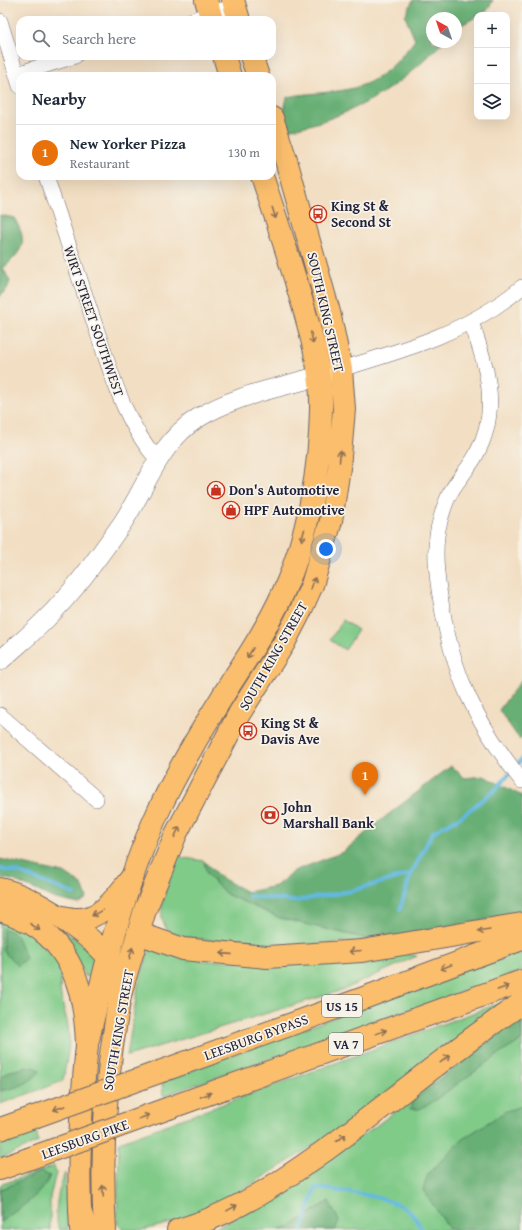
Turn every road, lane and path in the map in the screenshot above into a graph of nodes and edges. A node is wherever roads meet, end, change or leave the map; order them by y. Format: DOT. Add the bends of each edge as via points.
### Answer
graph roads {
  1 [pos="236,9"];
  2 [pos="205,13"];
  3 [pos="0,21"];
  4 [pos="66,60"];
  5 [pos="225,60"];
  6 [pos="252,60"];
  7 [pos="37,72"];
  8 [pos="229,72"];
  9 [pos="257,72"];
  10 [pos="16,73"];
  11 [pos="276,130"];
  12 [pos="47,180"];
  13 [pos="263,180"];
  14 [pos="522,287"];
  15 [pos="471,322"];
  16 [pos="341,369"];
  17 [pos="319,377"];
  18 [pos="157,460"];
  19 [pos="0,661"];
  20 [pos="0,714"];
  21 [pos="522,781"];
  22 [pos="96,799"];
  23 [pos="133,876"];
  24 [pos="0,889"];
  25 [pos="0,910"];
  26 [pos="58,916"];
  27 [pos="522,924"];
  28 [pos="138,933"];
  29 [pos="522,939"];
  30 [pos="108,957"];
  31 [pos="522,981"];
  32 [pos="121,991"];
  33 [pos="522,1003"];
  34 [pos="87,1045"];
  35 [pos="34,1117"];
  36 [pos="0,1119"];
  37 [pos="0,1129"];
  38 [pos="0,1169"];
  39 [pos="80,1220"];
  40 [pos="188,1228"];
  41 [pos="86,1230"];
  42 [pos="105,1230"];
  1 -- 2 [label="street"];
  3 -- 10 [label="street"];
  4 -- 7 [label="street"];
  5 -- 8 [label="main road"];
  6 -- 9 [label="main road"];
  11 -- 16 [label="main road, SOUTH KING STREET" via="327,305"];
  12 -- 18 [label="street, WIRT STREET SOUTHWEST" via="124,410 139,437"];
  13 -- 17 [label="main road, SOUTH KING STREET, one-way" via="312,336"];
  14 -- 15 [label="street"];
  15 -- 16 [label="street" via="399,352"];
  15 -- 21 [label="street" via="485,361 490,395 489,417 476,456 446,501 437,533 438,579 445,629 455,664 478,718"];
  16 -- 17 [label="street"];
  28 -- 16 [label="main road, SOUTH KING STREET, one-way" via="169,849 197,792 239,714 284,643 312,585 331,520 339,468 344,409"];
  17 -- 18 [label="street" via="231,401 207,413 182,430"];
  17 -- 23 [label="main road, SOUTH KING STREET, one-way" via="322,408 315,478 298,553 283,594 175,778 158,812"];
  18 -- 19 [label="street" via="122,523 92,566 44,622"];
  20 -- 22 [label="street"];
  23 -- 26 [label="main road, one-way" via="112,902 97,914 77,919"];
  23 -- 30 [label="main road, SOUTH KING STREET" via="119,914"];
  24 -- 26 [label="main road" via="20,895"];
  25 -- 34 [label="main road, one-way" via="38,929 54,943 73,969 84,1004"];
  26 -- 30 [label="main road"];
  27 -- 28 [label="main road, one-way" via="362,951 267,957 183,949"];
  32 -- 28 [label="main road, SOUTH KING STREET, one-way"];
  29 -- 35 [label="main road, LEESBURG BYPASS / US 15, one-way, bridge"];
  30 -- 32 [label="main road" via="118,974"];
  30 -- 34 [label="main road, SOUTH KING STREET"];
  38 -- 31 [label="main road, LEESBURG PIKE / VA 7, one-way, bridge"];
  42 -- 32 [label="main road, SOUTH KING STREET, one-way" via="102,1184 104,1121"];
  40 -- 33 [label="main road, one-way" via="248,1200 298,1170"];
  34 -- 39 [label="main road, SOUTH KING STREET" via="78,1156"];
  35 -- 36 [label="main road, US 15"];
  35 -- 37 [label="main road"];
  39 -- 41 [label="main road, SOUTH KING STREET"];
}
